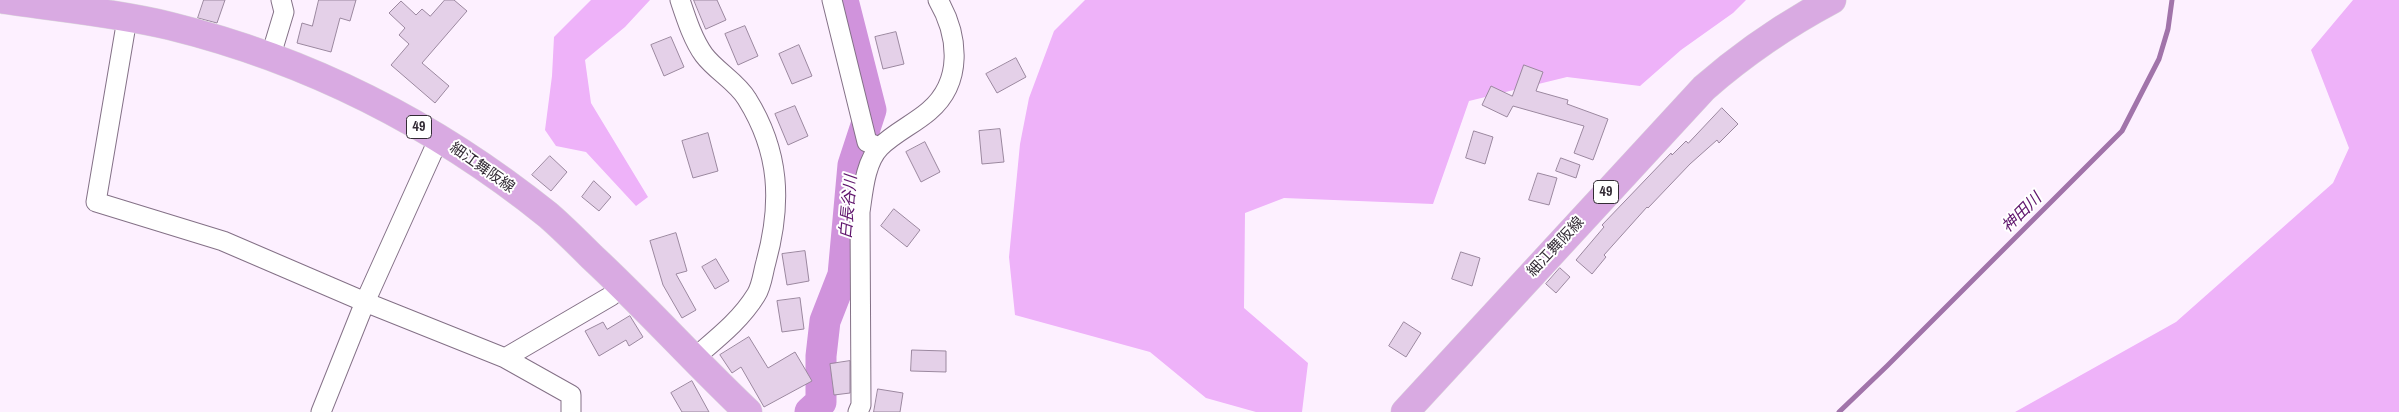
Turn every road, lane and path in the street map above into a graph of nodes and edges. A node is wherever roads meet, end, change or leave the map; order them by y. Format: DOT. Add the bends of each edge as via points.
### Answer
graph roads {
  1 [pos="5,0"];
  2 [pos="281,0"];
  3 [pos="680,0"];
  4 [pos="832,0"];
  5 [pos="938,0"];
  6 [pos="1832,0"];
  7 [pos="126,19"];
  8 [pos="271,55"];
  9 [pos="439,138"];
  10 [pos="879,148"];
  11 [pos="623,286"];
  12 [pos="365,302"];
  13 [pos="505,358"];
  14 [pos="693,359"];
  15 [pos="321,412"];
  16 [pos="571,412"];
  17 [pos="748,412"];
  18 [pos="858,412"];
  19 [pos="1405,412"];
  1 -- 7 [label="main road, 細江舞阪線 / 49"];
  2 -- 8 [label="street" via="284,12"];
  3 -- 14 [label="street" via="704,55 746,97 767,137 777,208 758,293 736,322"];
  4 -- 10 [label="street" via="867,142"];
  5 -- 10 [label="street" via="950,24 954,45 954,68 947,90 929,111"];
  6 -- 19 [label="main road, 細江舞阪線 / 49" via="1781,28 1704,88"];
  7 -- 8 [label="main road, 細江舞阪線 / 49" via="167,26"];
  7 -- 12 [label="street" via="96,202 224,241"];
  8 -- 9 [label="main road, 細江舞阪線 / 49" via="329,79"];
  9 -- 11 [label="main road, 細江舞阪線 / 49" via="548,216"];
  9 -- 12 [label="street"];
  10 -- 18 [label="street" via="871,160 860,212 861,405"];
  11 -- 13 [label="street"];
  11 -- 14 [label="main road, 細江舞阪線 / 49"];
  12 -- 13 [label="street"];
  12 -- 15 [label="street"];
  13 -- 16 [label="street" via="571,395"];
  14 -- 17 [label="main road, 細江舞阪線 / 49"];
}
